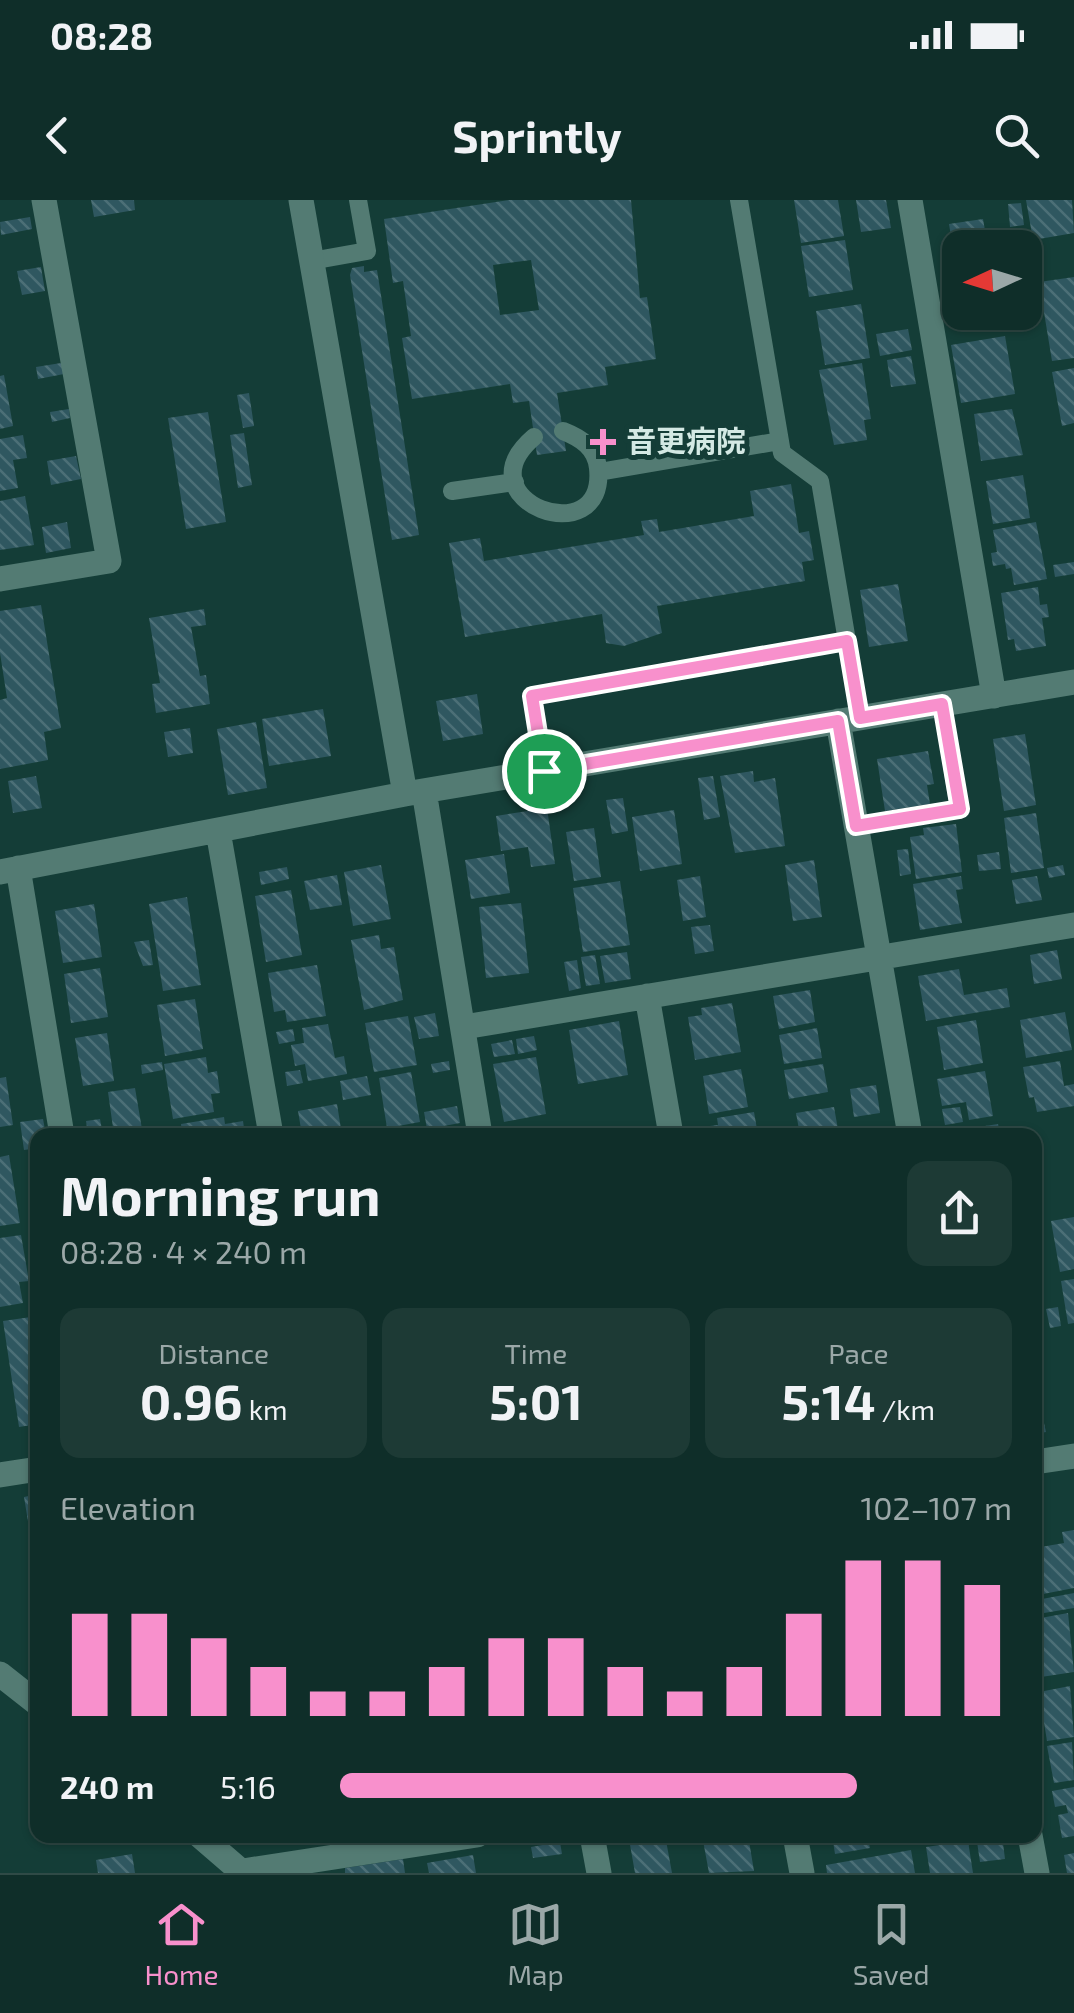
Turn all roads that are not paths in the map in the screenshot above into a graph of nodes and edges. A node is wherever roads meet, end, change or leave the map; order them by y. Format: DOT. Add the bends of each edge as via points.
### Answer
graph roads {
  1 [pos="44,200"];
  2 [pos="301,200"];
  3 [pos="358,200"];
  4 [pos="739,200"];
  5 [pos="910,200"];
  6 [pos="311,261"];
  7 [pos="563,431"];
  8 [pos="534,437"];
  9 [pos="780,441"];
  10 [pos="599,472"];
  11 [pos="516,482"];
  12 [pos="452,491"];
  13 [pos="0,579"];
  14 [pos="847,641"];
  15 [pos="1074,682"];
  16 [pos="994,696"];
  17 [pos="942,704"];
  18 [pos="849,720"];
  19 [pos="544,771"];
  20 [pos="414,792"];
  21 [pos="856,826"];
  22 [pos="218,831"];
  23 [pos="9,870"];
  24 [pos="1074,924"];
  25 [pos="879,957"];
  26 [pos="647,996"];
  27 [pos="464,1027"];
  28 [pos="61,1128"];
  29 [pos="270,1128"];
  30 [pos="479,1128"];
  31 [pos="671,1128"];
  32 [pos="909,1128"];
  33 [pos="1074,1456"];
  34 [pos="1042,1461"];
  35 [pos="30,1470"];
  36 [pos="0,1476"];
  37 [pos="0,1674"];
  38 [pos="30,1698"];
  39 [pos="209,1843"];
  40 [pos="426,1843"];
  41 [pos="593,1843"];
  42 [pos="796,1843"];
  43 [pos="1031,1843"];
  44 [pos="243,1872"];
  45 [pos="598,1873"];
  46 [pos="802,1873"];
  47 [pos="1037,1873"];
  1 -- 13 [label="street" via="108,561"];
  2 -- 6 [label="street"];
  3 -- 6 [label="lane" via="367,251"];
  4 -- 9 [label="lane"];
  5 -- 16 [label="street"];
  6 -- 20 [label="street"];
  7 -- 10 [label="lane" via="588,445"];
  8 -- 11 [label="lane" via="518,456"];
  9 -- 10 [label="lane"];
  9 -- 14 [label="lane" via="782,453 820,481"];
  10 -- 11 [label="lane" via="596,490 570,513 536,510"];
  11 -- 12 [label="lane"];
  14 -- 18 [label="lane"];
  14 -- 19 [label="lane" via="532,696"];
  15 -- 16 [label="street"];
  16 -- 17 [label="street"];
  17 -- 18 [label="street"];
  17 -- 21 [label="lane" via="960,809"];
  18 -- 19 [label="street"];
  18 -- 21 [label="street"];
  19 -- 20 [label="street"];
  20 -- 22 [label="street"];
  20 -- 27 [label="street"];
  21 -- 25 [label="street"];
  22 -- 23 [label="street"];
  22 -- 29 [label="street"];
  23 -- 28 [label="street"];
  24 -- 25 [label="street"];
  25 -- 26 [label="street"];
  25 -- 32 [label="street"];
  26 -- 27 [label="street"];
  26 -- 31 [label="street"];
  27 -- 30 [label="street"];
  33 -- 34 [label="street"];
  35 -- 36 [label="street"];
  37 -- 38 [label="street"];
  39 -- 44 [label="street"];
  40 -- 44 [label="street"];
  41 -- 45 [label="street"];
  42 -- 46 [label="street"];
  43 -- 47 [label="street"];
}
